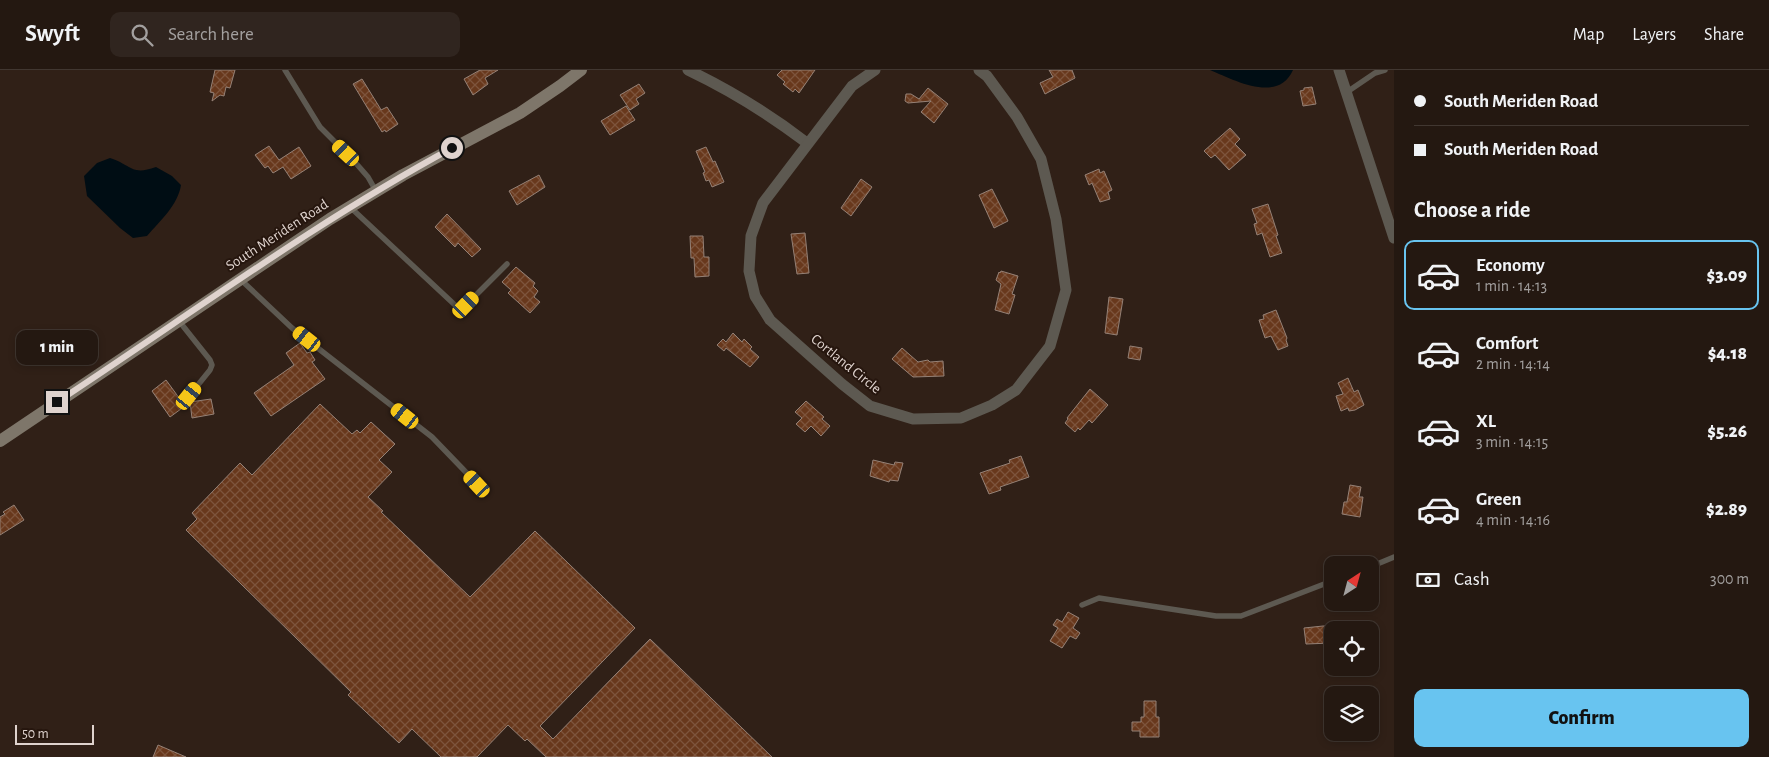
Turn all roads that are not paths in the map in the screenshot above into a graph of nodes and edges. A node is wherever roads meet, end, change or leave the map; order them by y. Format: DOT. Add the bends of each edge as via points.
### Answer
graph roads {
  1 [pos="284,70"];
  2 [pos="581,70"];
  3 [pos="688,70"];
  4 [pos="875,70"];
  5 [pos="979,70"];
  6 [pos="1339,70"];
  7 [pos="1385,70"];
  8 [pos="1346,92"];
  9 [pos="807,143"];
  10 [pos="376,190"];
  11 [pos="350,207"];
  12 [pos="1394,238"];
  13 [pos="507,264"];
  14 [pos="240,279"];
  15 [pos="179,321"];
  16 [pos="189,396"];
  17 [pos="0,441"];
  18 [pos="485,492"];
  19 [pos="1394,557"];
  20 [pos="1379,563"];
  21 [pos="1324,584"];
  22 [pos="1082,605"];
  1 -- 10 [label="lane" via="320,127 354,161"];
  2 -- 10 [label="main road, South Meriden Road" via="520,112"];
  3 -- 9 [label="street" via="738,95"];
  4 -- 9 [label="street, Cortland Circle" via="852,86"];
  5 -- 9 [label="street, Cortland Circle" via="1017,117 1041,160 1056,219 1066,290 1050,346 1016,390 992,405 960,418 913,419 870,406 770,320 755,296 749,271 750,236 763,203"];
  6 -- 8 [label="street"];
  7 -- 8 [label="lane"];
  8 -- 12 [label="street"];
  10 -- 11 [label="main road, South Meriden Road"];
  11 -- 13 [label="lane" via="456,306 466,305"];
  11 -- 14 [label="main road, South Meriden Road"];
  14 -- 15 [label="main road, South Meriden Road"];
  14 -- 18 [label="lane" via="292,328 432,438"];
  15 -- 16 [label="lane" via="212,365"];
  15 -- 17 [label="main road, South Meriden Road"];
  19 -- 20 [label="lane"];
  21 -- 22 [label="lane" via="1241,616 1216,616 1099,598"];
}
